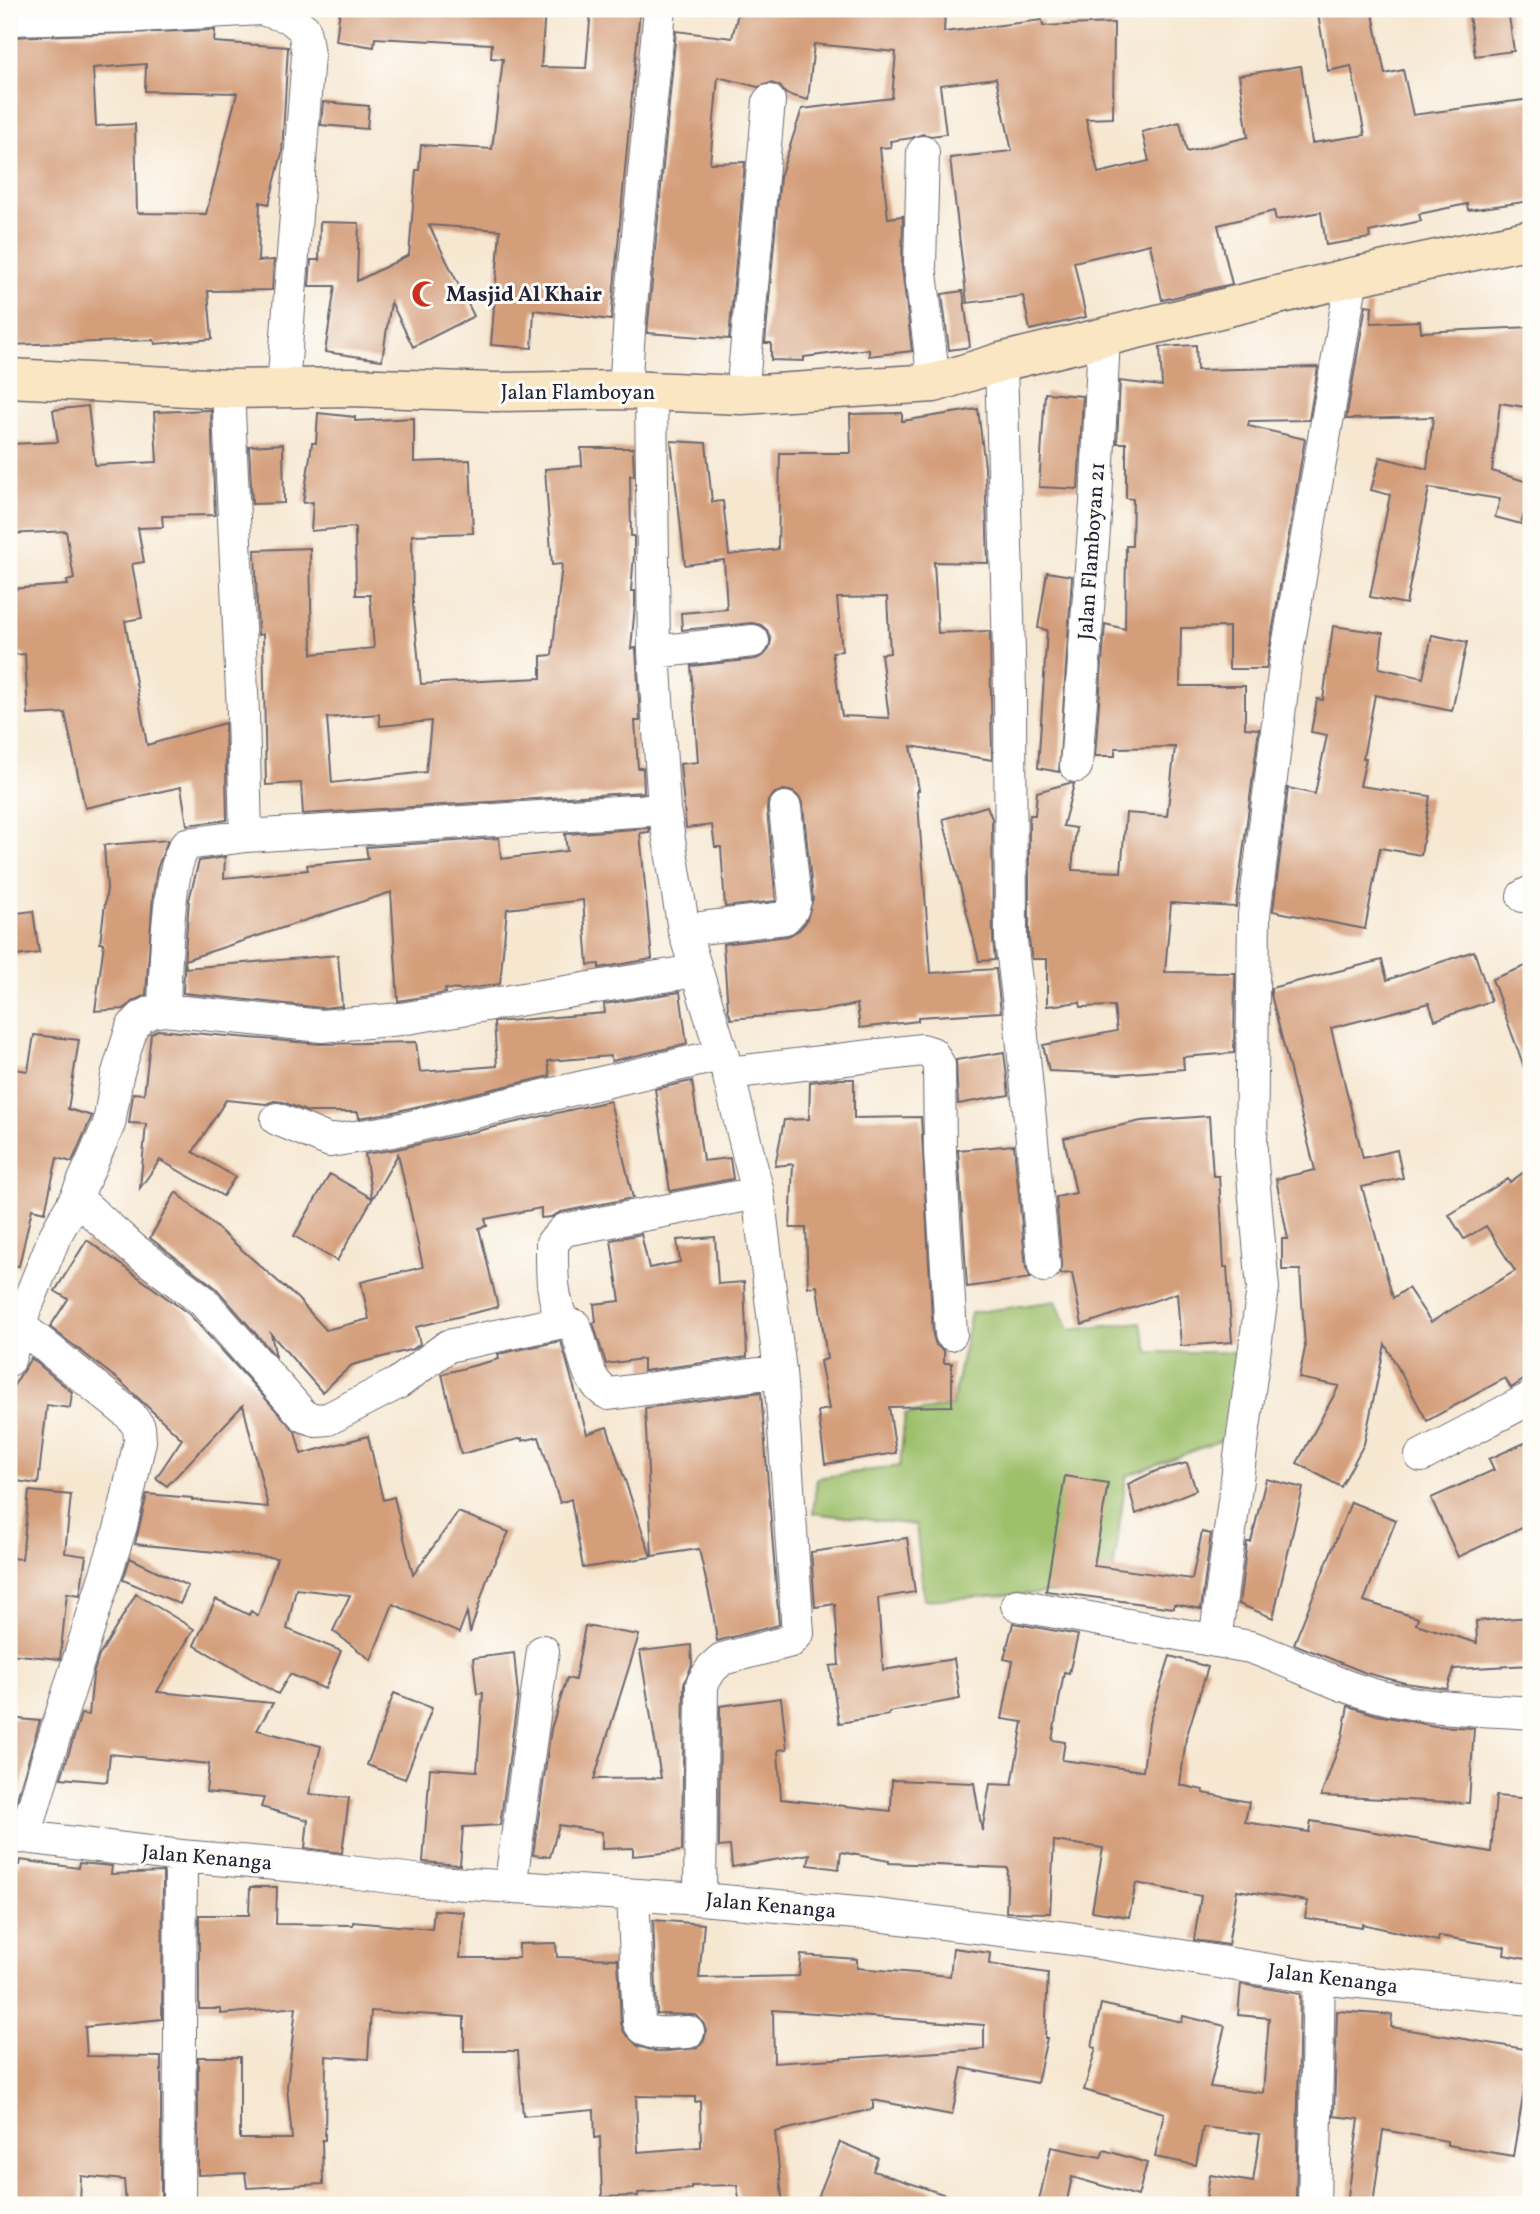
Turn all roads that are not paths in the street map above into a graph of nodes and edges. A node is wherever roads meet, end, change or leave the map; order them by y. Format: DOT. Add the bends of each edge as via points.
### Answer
graph roads {
  1 [pos="660,9"];
  2 [pos="9,19"];
  3 [pos="769,101"];
  4 [pos="923,152"];
  5 [pos="1531,240"];
  6 [pos="1352,277"];
  7 [pos="1104,337"];
  8 [pos="1001,362"];
  9 [pos="9,378"];
  10 [pos="934,383"];
  11 [pos="283,388"];
  12 [pos="228,389"];
  13 [pos="638,391"];
  14 [pos="742,395"];
  15 [pos="753,641"];
  16 [pos="654,652"];
  17 [pos="1076,766"];
  18 [pos="785,808"];
  19 [pos="664,809"];
  20 [pos="246,836"];
  21 [pos="684,930"];
  22 [pos="695,971"];
  23 [pos="164,1010"];
  24 [pos="724,1064"];
  25 [pos="277,1119"];
  26 [pos="758,1192"];
  27 [pos="76,1198"];
  28 [pos="1044,1266"];
  29 [pos="563,1322"];
  30 [pos="19,1325"];
  31 [pos="951,1334"];
  32 [pos="9,1360"];
  33 [pos="780,1371"];
  34 [pos="1531,1398"];
  35 [pos="1421,1456"];
  36 [pos="1017,1605"];
  37 [pos="1215,1642"];
  38 [pos="543,1651"];
  39 [pos="1531,1713"];
  40 [pos="17,1838"];
  41 [pos="181,1856"];
  42 [pos="510,1888"];
  43 [pos="633,1895"];
  44 [pos="700,1899"];
  45 [pos="1319,1978"];
  46 [pos="1531,1999"];
  47 [pos="688,2032"];
  48 [pos="179,2205"];
  49 [pos="1314,2205"];
  1 -- 13 [label="street" via="631,303"];
  2 -- 11 [label="street" via="261,9 289,17 304,29 308,55"];
  3 -- 14 [label="street"];
  4 -- 10 [label="street" via="920,264"];
  5 -- 6 [label="street, Jalan Flamboyan"];
  6 -- 7 [label="street, Jalan Flamboyan"];
  6 -- 37 [label="street" via="1286,658 1254,915 1251,1153 1263,1288"];
  7 -- 8 [label="street, Jalan Flamboyan"];
  7 -- 17 [label="street, Jalan Flamboyan 21"];
  8 -- 10 [label="street, Jalan Flamboyan"];
  8 -- 28 [label="street" via="1010,691 1010,941"];
  9 -- 12 [label="street, Jalan Flamboyan"];
  10 -- 14 [label="street, Jalan Flamboyan"];
  11 -- 12 [label="street, Jalan Flamboyan"];
  11 -- 13 [label="street, Jalan Flamboyan"];
  12 -- 20 [label="street"];
  13 -- 14 [label="street, Jalan Flamboyan"];
  13 -- 16 [label="street"];
  15 -- 16 [label="street"];
  16 -- 19 [label="street"];
  18 -- 21 [label="street" via="795,901 792,910 785,918"];
  19 -- 20 [label="street"];
  19 -- 21 [label="street"];
  20 -- 23 [label="street" via="182,848 166,933"];
  21 -- 22 [label="street"];
  22 -- 23 [label="street" via="401,1019 322,1026"];
  22 -- 24 [label="street"];
  23 -- 27 [label="street" via="142,1017 132,1027 109,1124"];
  24 -- 25 [label="street" via="330,1141"];
  24 -- 26 [label="street"];
  24 -- 31 [label="street" via="922,1050 932,1053 939,1065"];
  26 -- 29 [label="street" via="564,1230 552,1243 555,1293"];
  26 -- 33 [label="street"];
  27 -- 29 [label="street" via="132,1248 202,1300 304,1416 316,1420 328,1419 398,1383 448,1346"];
  27 -- 30 [label="street" via="55,1236"];
  29 -- 33 [label="street" via="575,1326 590,1375 609,1394"];
  30 -- 32 [label="street"];
  30 -- 40 [label="street" via="130,1414 139,1427 139,1441 121,1526"];
  33 -- 44 [label="street" via="798,1633 791,1641 722,1660 702,1684"];
  34 -- 35 [label="street"];
  36 -- 37 [label="street"];
  37 -- 39 [label="street" via="1280,1657 1362,1692 1461,1710"];
  38 -- 42 [label="street"];
  40 -- 41 [label="street, Jalan Kenanga"];
  41 -- 42 [label="street, Jalan Kenanga"];
  41 -- 48 [label="street"];
  42 -- 43 [label="street, Jalan Kenanga"];
  43 -- 44 [label="street, Jalan Kenanga"];
  43 -- 47 [label="street" via="642,2030"];
  44 -- 45 [label="street, Jalan Kenanga" via="1074,1938"];
  45 -- 46 [label="street, Jalan Kenanga"];
  45 -- 49 [label="street"];
}
